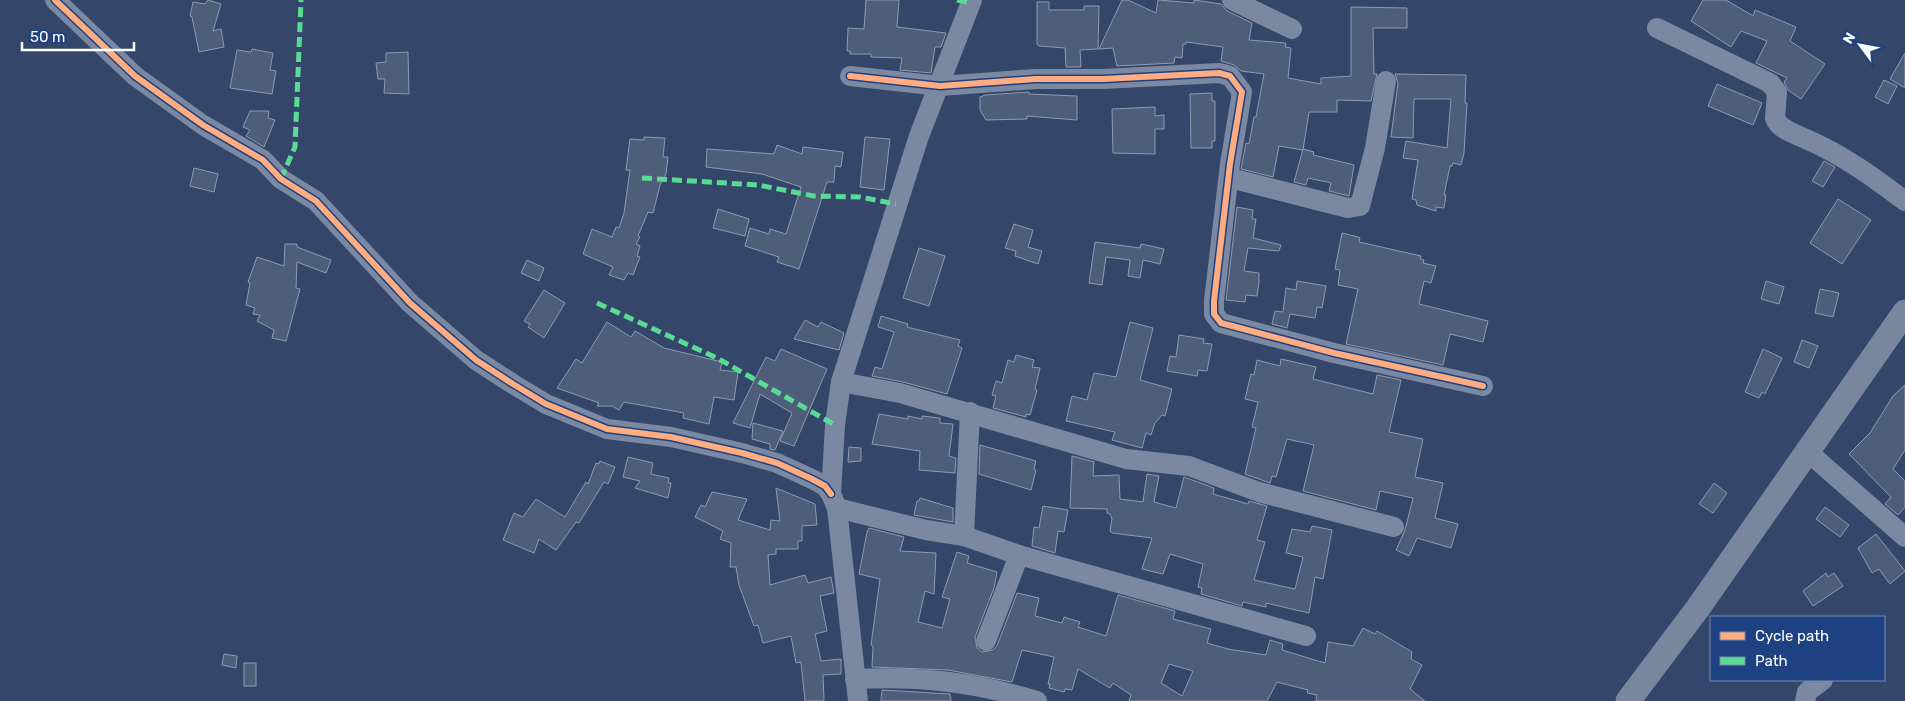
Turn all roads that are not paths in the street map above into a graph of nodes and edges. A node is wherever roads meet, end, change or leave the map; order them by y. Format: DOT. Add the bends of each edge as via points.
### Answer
graph roads {
  1 [pos="55,0"];
  2 [pos="972,0"];
  3 [pos="1232,0"];
  4 [pos="1657,28"];
  5 [pos="1292,29"];
  6 [pos="850,76"];
  7 [pos="1386,81"];
  8 [pos="940,86"];
  9 [pos="1230,178"];
  10 [pos="1905,201"];
  11 [pos="1905,312"];
  12 [pos="841,382"];
  13 [pos="1484,386"];
  14 [pos="970,412"];
  15 [pos="1808,452"];
  16 [pos="834,501"];
  17 [pos="1394,527"];
  18 [pos="964,536"];
  19 [pos="1905,537"];
  20 [pos="1019,555"];
  21 [pos="1306,636"];
  22 [pos="986,641"];
  23 [pos="855,679"];
  24 [pos="1822,681"];
  25 [pos="1806,696"];
  26 [pos="1634,698"];
  27 [pos="858,701"];
  28 [pos="1037,701"];
  29 [pos="1789,701"];
  1 -- 16 [label="street" via="135,76 203,124 263,160 281,179 316,200 410,303 476,360 513,384 546,404 607,428 671,437 777,463 825,486"];
  2 -- 8 [label="street"];
  3 -- 5 [label="street"];
  4 -- 10 [label="street" via="1770,83 1777,92 1776,122 1789,132 1827,148 1861,168"];
  6 -- 8 [label="street"];
  7 -- 9 [label="street" via="1375,148 1360,206 1348,208"];
  8 -- 9 [label="street" via="1035,79 1219,73 1230,76 1242,92"];
  8 -- 12 [label="street" via="896,204 886,246"];
  9 -- 13 [label="street" via="1214,301 1214,314 1221,323 1334,353"];
  11 -- 15 [label="main road"];
  12 -- 14 [label="street" via="888,390"];
  12 -- 16 [label="street" via="835,425"];
  14 -- 17 [label="street" via="1126,459 1189,466 1259,492"];
  14 -- 18 [label="street"];
  15 -- 19 [label="street"];
  15 -- 26 [label="main road"];
  16 -- 18 [label="street" via="926,530"];
  16 -- 23 [label="street"];
  18 -- 20 [label="street"];
  20 -- 21 [label="street"];
  20 -- 22 [label="street"];
  23 -- 27 [label="street"];
  23 -- 28 [label="street" via="903,676 995,688"];
  24 -- 25 [label="street"];
  25 -- 29 [label="street"];
}
